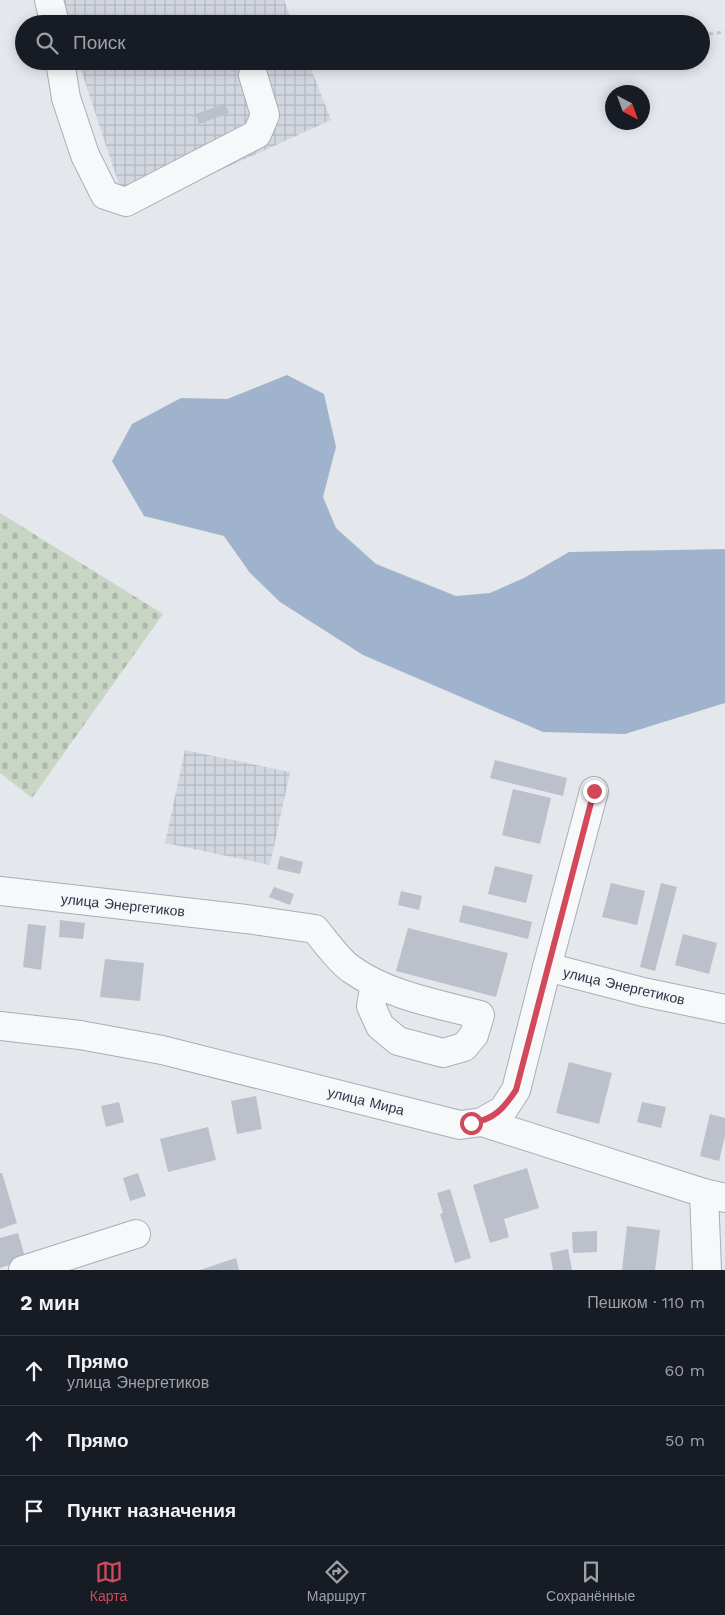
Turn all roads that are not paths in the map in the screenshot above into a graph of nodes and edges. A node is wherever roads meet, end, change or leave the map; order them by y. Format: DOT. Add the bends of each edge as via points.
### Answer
graph roads {
  1 [pos="49,0"];
  2 [pos="53,15"];
  3 [pos="61,70"];
  4 [pos="254,75"];
  5 [pos="594,791"];
  6 [pos="0,891"];
  7 [pos="547,967"];
  8 [pos="375,983"];
  9 [pos="725,1009"];
  10 [pos="0,1026"];
  11 [pos="482,1122"];
  12 [pos="714,1195"];
  13 [pos="136,1234"];
  14 [pos="24,1270"];
  15 [pos="707,1270"];
  1 -- 2 [label="street"];
  3 -- 4 [label="street" via="66,98 85,155 105,195 126,202 257,134 265,115"];
  5 -- 7 [label="street"];
  6 -- 8 [label="street, улица Энергетиков" via="315,929 349,968"];
  7 -- 9 [label="street, улица Энергетиков"];
  7 -- 11 [label="street, улица Энергетиков" via="516,1090 503,1110"];
  10 -- 11 [label="street, улица Мира" via="80,1035 162,1050 460,1125"];
  11 -- 12 [label="street, улица Мира"];
  12 -- 15 [label="street"];
  13 -- 14 [label="street"];
}
